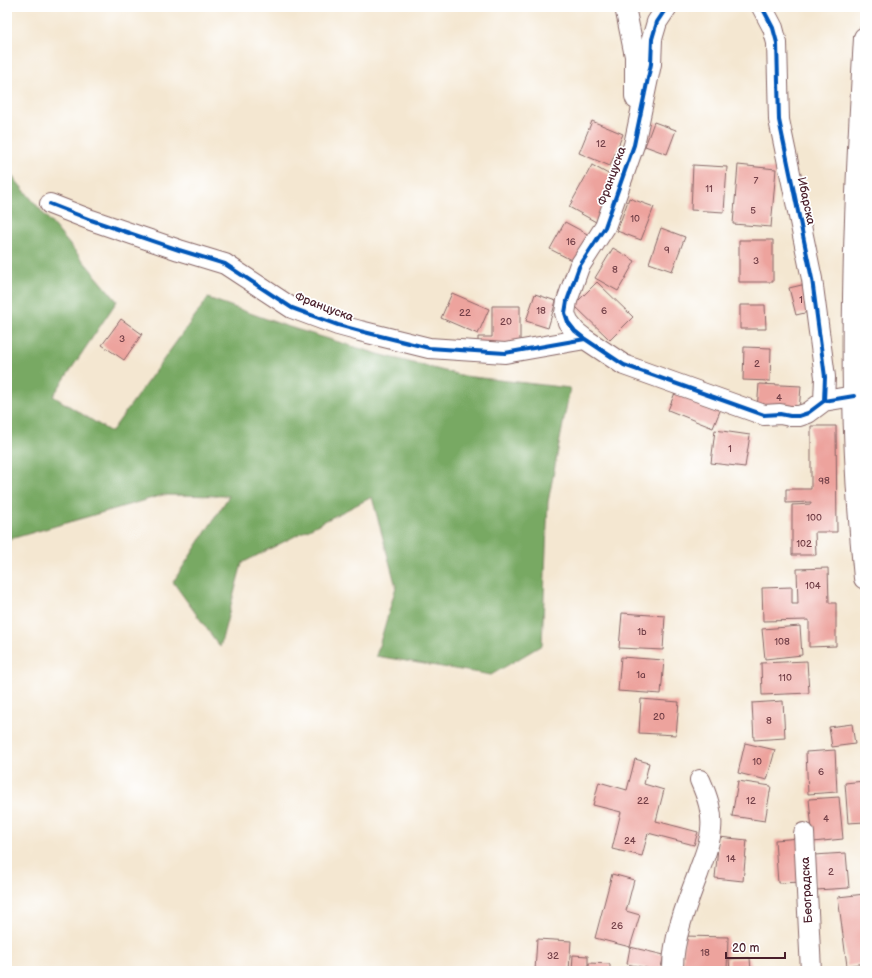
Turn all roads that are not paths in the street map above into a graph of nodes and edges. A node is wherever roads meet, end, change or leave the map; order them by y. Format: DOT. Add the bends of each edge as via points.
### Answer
graph roads {
  1 [pos="625,7"];
  2 [pos="667,7"];
  3 [pos="762,7"];
  4 [pos="865,38"];
  5 [pos="644,98"];
  6 [pos="50,204"];
  7 [pos="585,340"];
  8 [pos="854,396"];
  9 [pos="824,401"];
  10 [pos="865,578"];
  11 [pos="700,780"];
  12 [pos="804,833"];
  13 [pos="673,971"];
  14 [pos="811,971"];
  1 -- 5 [label="street" via="635,56 634,96 640,101"];
  2 -- 5 [label="street, Француска" via="657,22 652,39 652,64"];
  3 -- 9 [label="street, Ибарска" via="773,28 777,43 779,120 812,279 825,377"];
  4 -- 8 [label="main road" via="855,264"];
  5 -- 7 [label="street, Француска" via="634,145 605,227 579,267 566,301 564,313 568,322"];
  6 -- 7 [label="street, Француска" via="225,264 292,308 360,331 429,348 505,353"];
  7 -- 9 [label="street, Француска" via="624,365 764,415 799,416 808,413"];
  8 -- 9 [label="street, Француска"];
  8 -- 10 [label="main road"];
  11 -- 13 [label="street" via="711,811 712,829 677,938"];
  12 -- 14 [label="street, Београдска"];
}
